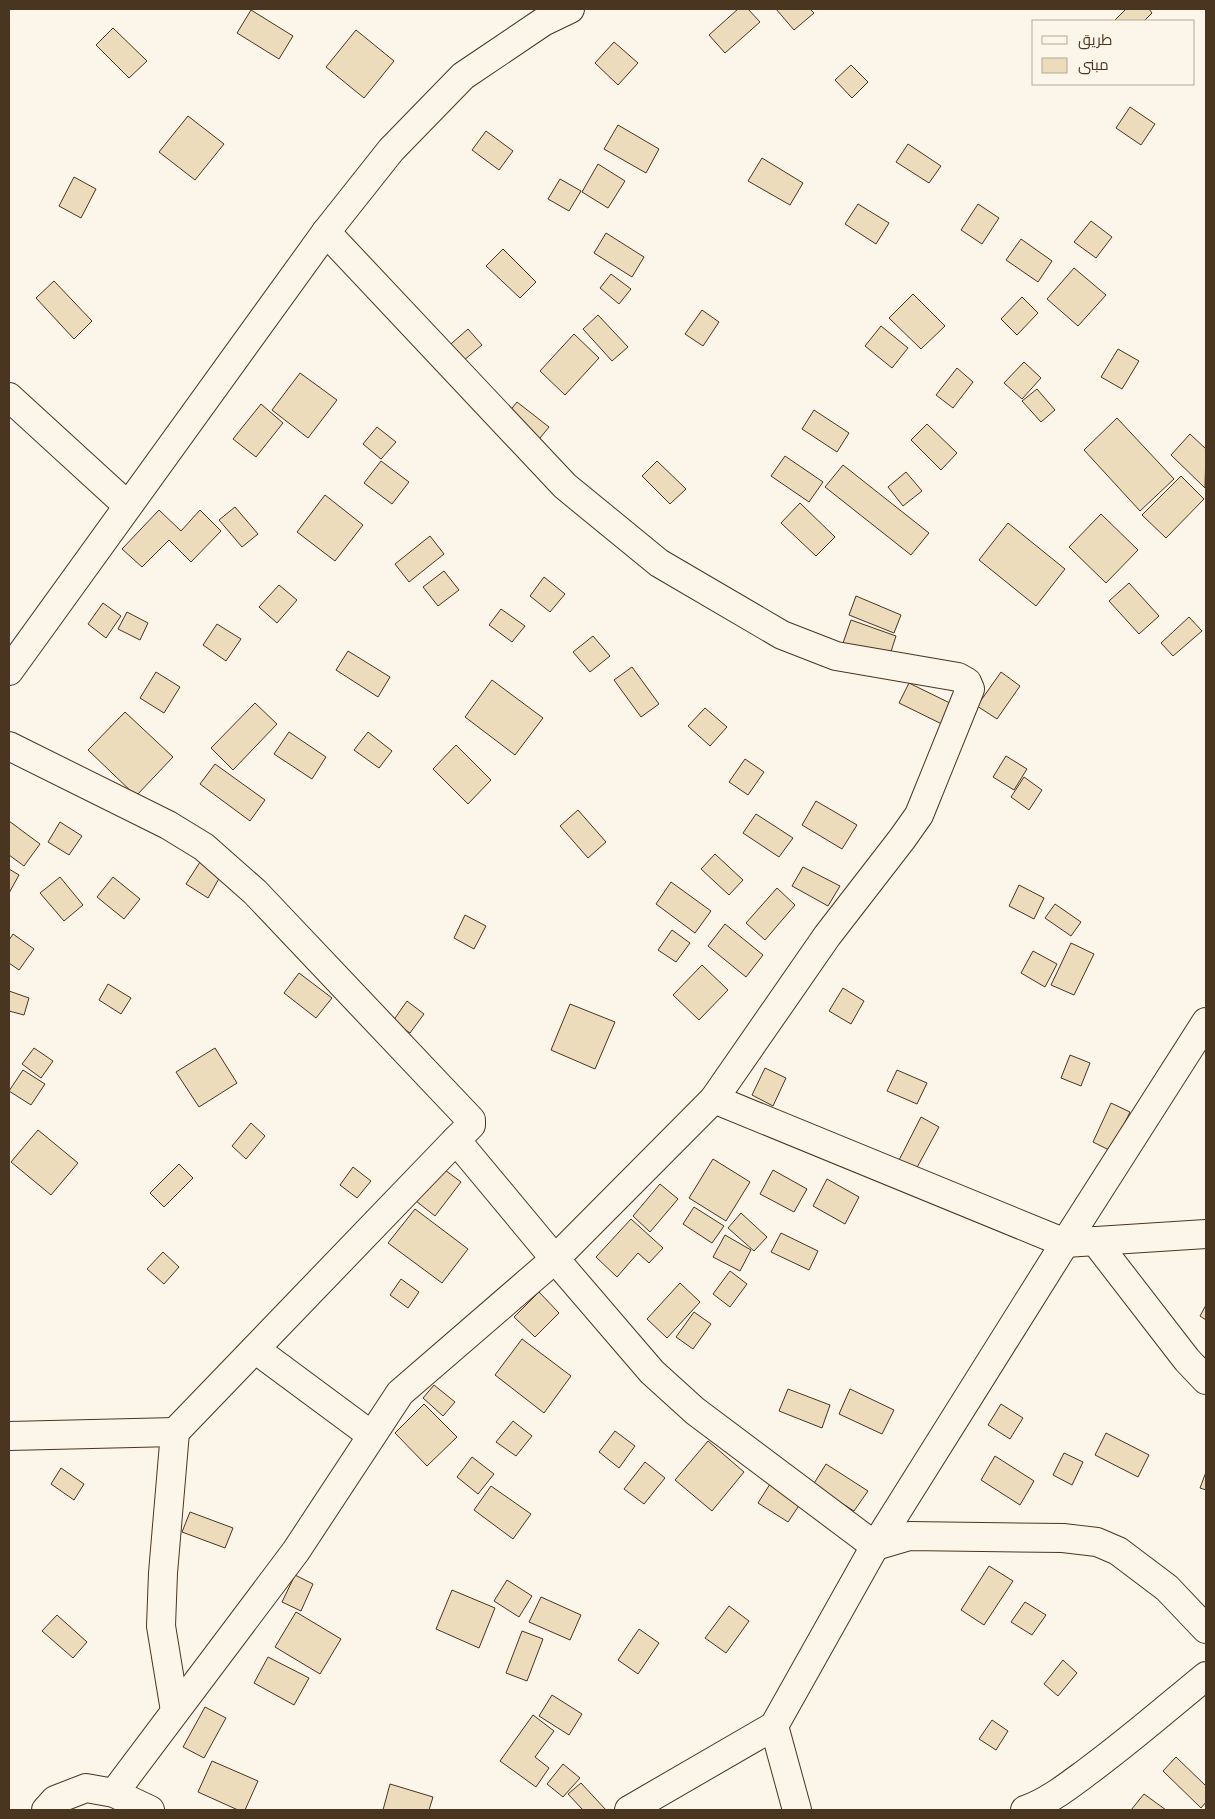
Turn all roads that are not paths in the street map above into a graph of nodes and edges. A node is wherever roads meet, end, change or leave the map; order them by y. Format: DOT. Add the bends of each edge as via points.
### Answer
graph roads {
  1 [pos="570,9"];
  2 [pos="326,232"];
  3 [pos="9,397"];
  4 [pos="128,505"];
  5 [pos="9,671"];
  6 [pos="9,746"];
  7 [pos="1206,1022"];
  8 [pos="714,1099"];
  9 [pos="456,1140"];
  10 [pos="1206,1234"];
  11 [pos="1095,1241"];
  12 [pos="1064,1243"];
  13 [pos="555,1260"];
  14 [pos="255,1349"];
  15 [pos="1206,1380"];
  16 [pos="175,1432"];
  17 [pos="371,1435"];
  18 [pos="9,1436"];
  19 [pos="875,1546"];
  20 [pos="1206,1629"];
  21 [pos="1206,1676"];
  22 [pos="175,1711"];
  23 [pos="774,1726"];
  24 [pos="114,1793"];
  25 [pos="46,1810"];
  26 [pos="150,1810"];
  27 [pos="629,1810"];
  28 [pos="796,1810"];
  29 [pos="1025,1810"];
  1 -- 2 [label="street" via="543,22 463,76 391,150"];
  2 -- 4 [label="street"];
  2 -- 8 [label="street" via="565,486 659,563 782,635 836,656 958,677 967,682 970,689 919,815 827,936"];
  3 -- 4 [label="street"];
  4 -- 5 [label="street"];
  6 -- 9 [label="street" via="168,825 204,847 255,892 471,1120 467,1131"];
  7 -- 12 [label="street"];
  8 -- 12 [label="street"];
  8 -- 13 [label="street"];
  9 -- 13 [label="street"];
  9 -- 14 [label="street"];
  10 -- 11 [label="street"];
  11 -- 12 [label="street"];
  11 -- 15 [label="street"];
  12 -- 19 [label="street"];
  13 -- 17 [label="street" via="400,1393"];
  13 -- 19 [label="street" via="652,1372 695,1410"];
  14 -- 16 [label="street"];
  14 -- 17 [label="street"];
  16 -- 18 [label="street"];
  16 -- 22 [label="street" via="161,1626"];
  17 -- 22 [label="street" via="296,1551"];
  19 -- 20 [label="street" via="909,1536 1063,1538 1097,1542 1118,1551 1167,1588"];
  19 -- 23 [label="street"];
  21 -- 29 [label="street" via="1108,1757 1066,1788"];
  22 -- 24 [label="street"];
  23 -- 27 [label="street"];
  23 -- 28 [label="street"];
  24 -- 25 [label="street" via="86,1788 55,1800"];
  24 -- 26 [label="street"];
}
